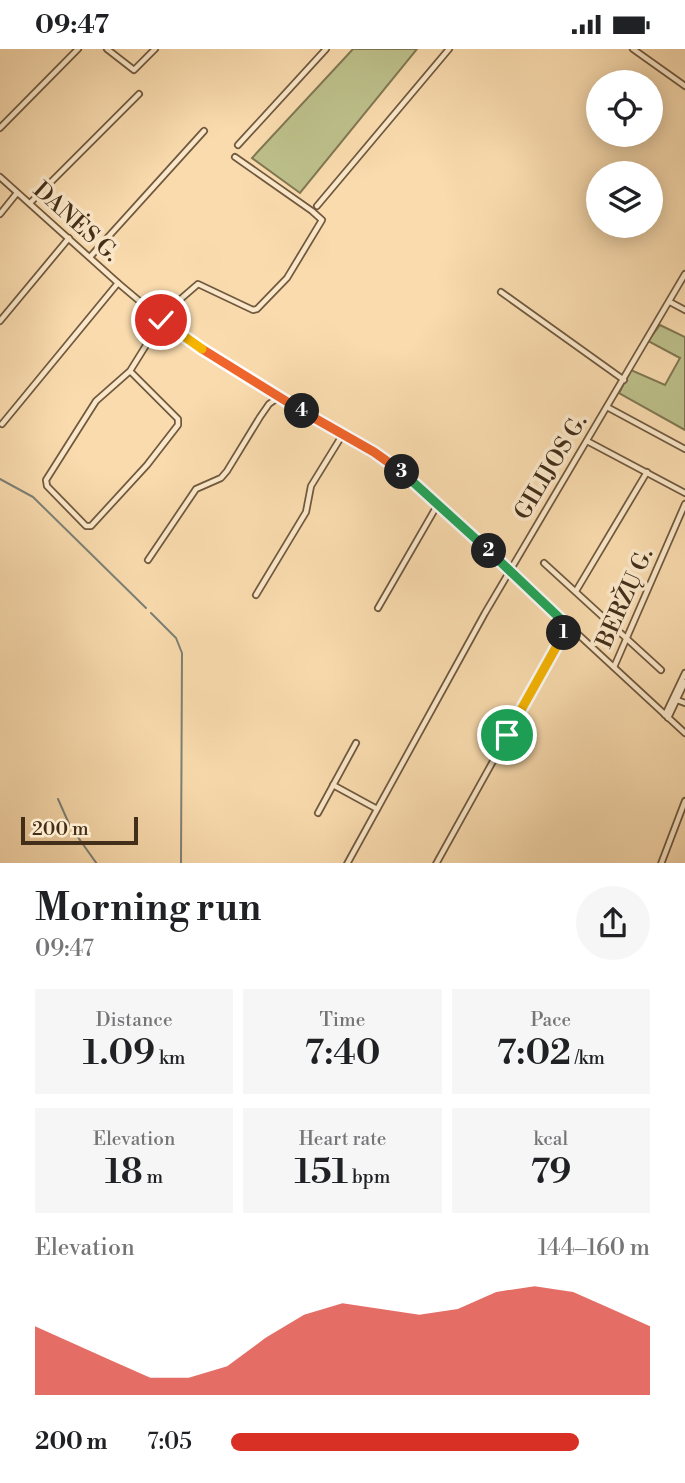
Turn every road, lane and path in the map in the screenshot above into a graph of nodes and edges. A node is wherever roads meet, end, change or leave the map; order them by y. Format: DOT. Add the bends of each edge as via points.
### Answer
graph roads {
  1 [pos="78,49"];
  2 [pos="107,49"];
  3 [pos="155,49"];
  4 [pos="326,49"];
  5 [pos="449,49"];
  6 [pos="632,49"];
  7 [pos="641,51"];
  8 [pos="685,86"];
  9 [pos="139,94"];
  10 [pos="0,128"];
  11 [pos="204,131"];
  12 [pos="238,145"];
  13 [pos="235,157"];
  14 [pos="0,177"];
  15 [pos="18,193"];
  16 [pos="30,203"];
  17 [pos="317,206"];
  18 [pos="0,214"];
  19 [pos="68,238"];
  20 [pos="90,257"];
  21 [pos="685,274"];
  22 [pos="118,283"];
  23 [pos="501,292"];
  24 [pos="670,302"];
  25 [pos="685,310"];
  26 [pos="161,320"];
  27 [pos="0,321"];
  28 [pos="130,371"];
  29 [pos="624,380"];
  30 [pos="279,397"];
  31 [pos="607,407"];
  32 [pos="2,424"];
  33 [pos="343,434"];
  34 [pos="587,441"];
  35 [pos="685,449"];
  36 [pos="647,472"];
  37 [pos="685,493"];
  38 [pos="685,503"];
  39 [pos="438,504"];
  40 [pos="148,560"];
  41 [pos="544,563"];
  42 [pos="510,571"];
  43 [pos="576,591"];
  44 [pos="256,595"];
  45 [pos="378,608"];
  46 [pos="568,626"];
  47 [pos="626,637"];
  48 [pos="614,667"];
  49 [pos="661,670"];
  50 [pos="685,673"];
  51 [pos="685,682"];
  52 [pos="677,701"];
  53 [pos="685,703"];
  54 [pos="667,716"];
  55 [pos="685,733"];
  56 [pos="356,743"];
  57 [pos="333,785"];
  58 [pos="685,801"];
  59 [pos="377,809"];
  60 [pos="318,813"];
  61 [pos="347,863"];
  62 [pos="436,863"];
  63 [pos="662,863"];
  1 -- 10 [label="street"];
  2 -- 3 [label="street" via="134,70"];
  4 -- 12 [label="street"];
  5 -- 17 [label="street"];
  6 -- 7 [label="street"];
  7 -- 8 [label="street"];
  9 -- 16 [label="street"];
  11 -- 20 [label="street"];
  13 -- 26 [label="street" via="321,221 287,278 257,309 198,284"];
  14 -- 15 [label="street, DANĖS G."];
  15 -- 16 [label="street, DANĖS G."];
  15 -- 18 [label="street"];
  16 -- 19 [label="street, DANĖS G."];
  19 -- 20 [label="street, DANĖS G."];
  19 -- 27 [label="street"];
  20 -- 22 [label="street, DANĖS G."];
  21 -- 24 [label="street, GILIJOS G."];
  22 -- 26 [label="street, DANĖS G."];
  22 -- 32 [label="street"];
  23 -- 29 [label="street"];
  24 -- 25 [label="street"];
  24 -- 29 [label="street, GILIJOS G."];
  26 -- 28 [label="street"];
  26 -- 30 [label="street, DANĖS G."];
  28 -- 28 [label="street" via="178,419 178,425 116,500 86,526 46,480 96,401"];
  29 -- 31 [label="street, GILIJOS G."];
  30 -- 33 [label="street, DANĖS G."];
  30 -- 40 [label="street" via="260,417 228,471 196,489"];
  31 -- 34 [label="street, GILIJOS G."];
  31 -- 35 [label="street"];
  33 -- 39 [label="street, DANĖS G." via="397,467"];
  33 -- 44 [label="street" via="311,487 306,512"];
  34 -- 36 [label="street"];
  34 -- 42 [label="street, GILIJOS G."];
  36 -- 37 [label="street"];
  36 -- 43 [label="street"];
  38 -- 47 [label="street, BERŽŲ G."];
  39 -- 42 [label="street, DANĖS G."];
  39 -- 45 [label="street"];
  41 -- 43 [label="street"];
  42 -- 46 [label="street, DANĖS G."];
  42 -- 59 [label="street, GILIJOS G."];
  43 -- 47 [label="street"];
  46 -- 48 [label="street, DANĖS G."];
  46 -- 62 [label="street"];
  47 -- 48 [label="street, BERŽŲ G."];
  47 -- 49 [label="street"];
  48 -- 54 [label="street, DANĖS G."];
  50 -- 54 [label="street"];
  51 -- 52 [label="street"];
  52 -- 53 [label="street"];
  52 -- 54 [label="street"];
  54 -- 55 [label="street, DANĖS G."];
  56 -- 57 [label="street"];
  57 -- 59 [label="street"];
  57 -- 60 [label="street"];
  58 -- 63 [label="street"];
  59 -- 61 [label="street, GILIJOS G."];
}
